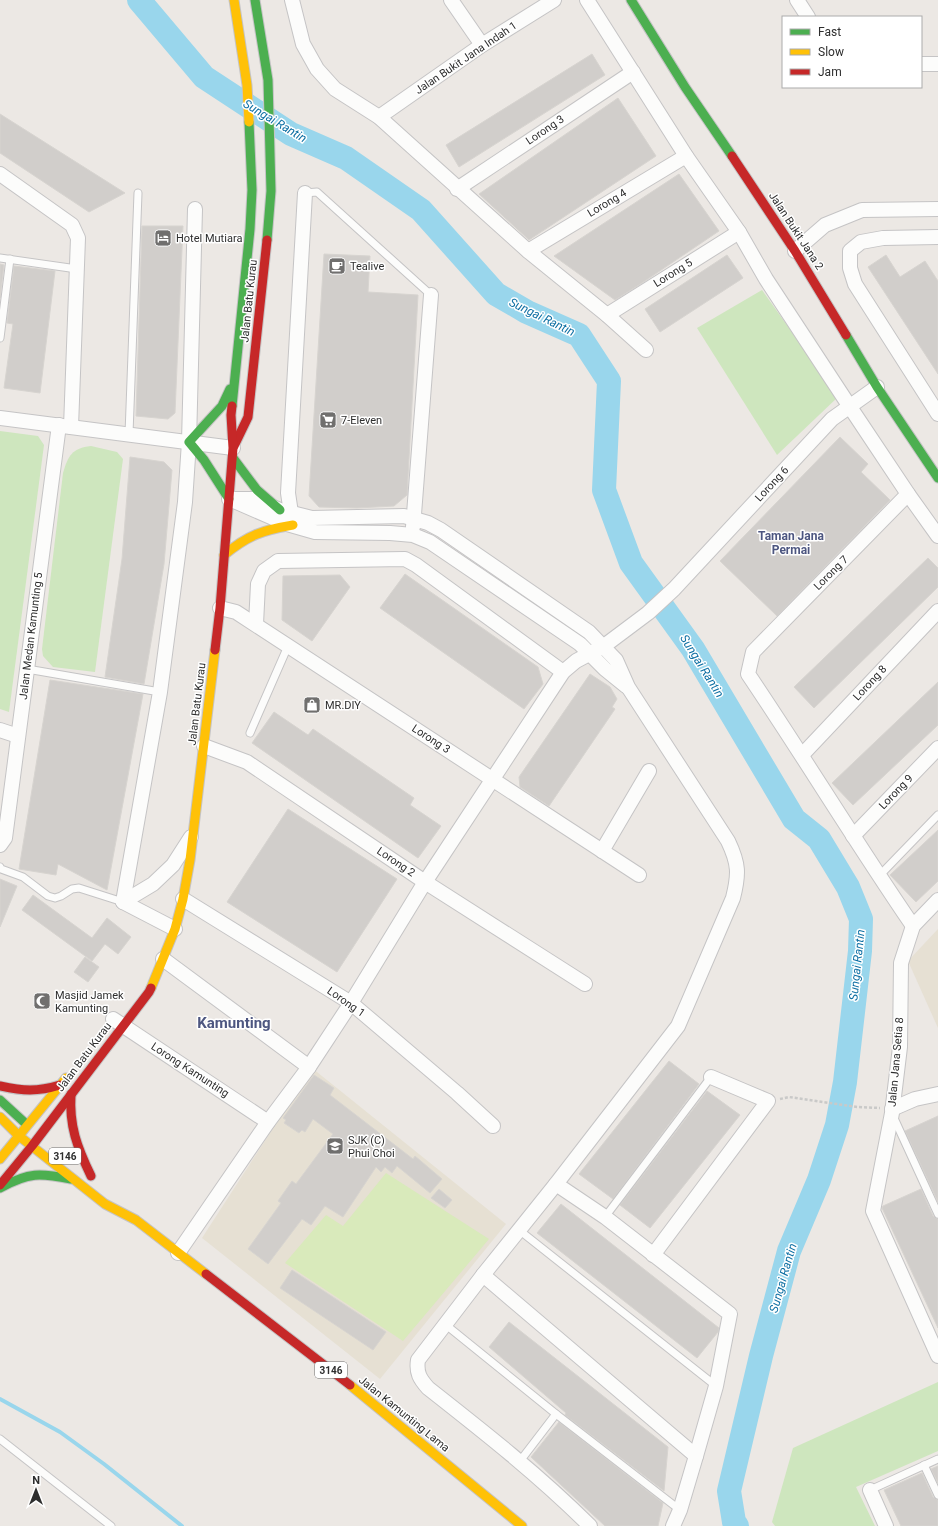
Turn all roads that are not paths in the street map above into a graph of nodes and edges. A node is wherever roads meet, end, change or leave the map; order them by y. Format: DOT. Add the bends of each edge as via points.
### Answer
graph roads {
  1 [pos="234,0"];
  2 [pos="255,0"];
  3 [pos="292,0"];
  4 [pos="451,0"];
  5 [pos="554,0"];
  6 [pos="586,0"];
  7 [pos="631,0"];
  8 [pos="797,0"];
  9 [pos="807,16"];
  10 [pos="482,45"];
  11 [pos="922,64"];
  12 [pos="938,64"];
  13 [pos="633,72"];
  14 [pos="379,117"];
  15 [pos="686,156"];
  16 [pos="0,174"];
  17 [pos="457,189"];
  18 [pos="305,192"];
  19 [pos="138,193"];
  20 [pos="195,209"];
  21 [pos="938,209"];
  22 [pos="739,232"];
  23 [pos="938,237"];
  24 [pos="528,251"];
  25 [pos="795,251"];
  26 [pos="0,258"];
  27 [pos="10,259"];
  28 [pos="77,268"];
  29 [pos="431,295"];
  30 [pos="607,315"];
  31 [pos="0,338"];
  32 [pos="646,350"];
  33 [pos="235,378"];
  34 [pos="878,387"];
  35 [pos="850,407"];
  36 [pos="938,414"];
  37 [pos="0,418"];
  38 [pos="65,426"];
  39 [pos="129,434"];
  40 [pos="189,442"];
  41 [pos="233,453"];
  42 [pos="938,478"];
  43 [pos="908,494"];
  44 [pos="229,499"];
  45 [pos="288,516"];
  46 [pos="414,518"];
  47 [pos="413,535"];
  48 [pos="938,536"];
  49 [pos="224,555"];
  50 [pos="220,608"];
  51 [pos="938,611"];
  52 [pos="256,624"];
  53 [pos="288,646"];
  54 [pos="604,646"];
  55 [pos="591,654"];
  56 [pos="27,669"];
  57 [pos="563,672"];
  58 [pos="628,687"];
  59 [pos="160,692"];
  60 [pos="0,730"];
  61 [pos="250,733"];
  62 [pos="18,736"];
  63 [pos="204,746"];
  64 [pos="938,748"];
  65 [pos="802,755"];
  66 [pos="649,771"];
  67 [pos="492,779"];
  68 [pos="938,815"];
  69 [pos="193,834"];
  70 [pos="853,836"];
  71 [pos="0,845"];
  72 [pos="602,851"];
  73 [pos="0,867"];
  74 [pos="639,876"];
  75 [pos="879,876"];
  76 [pos="425,882"];
  77 [pos="183,899"];
  78 [pos="938,900"];
  79 [pos="123,902"];
  80 [pos="913,926"];
  81 [pos="175,929"];
  82 [pos="163,959"];
  83 [pos="148,974"];
  84 [pos="585,984"];
  85 [pos="351,1003"];
  86 [pos="115,1021"];
  87 [pos="308,1067"];
  88 [pos="70,1073"];
  89 [pos="711,1077"];
  90 [pos="60,1085"];
  91 [pos="0,1086"];
  92 [pos="71,1094"];
  93 [pos="938,1094"];
  94 [pos="0,1100"];
  95 [pos="892,1111"];
  96 [pos="0,1117"];
  97 [pos="268,1122"];
  98 [pos="28,1125"];
  99 [pos="493,1126"];
  100 [pos="19,1136"];
  101 [pos="42,1138"];
  102 [pos="32,1146"];
  103 [pos="0,1159"];
  104 [pos="74,1162"];
  105 [pos="75,1180"];
  106 [pos="556,1184"];
  107 [pos="0,1185"];
  108 [pos="0,1188"];
  109 [pos="123,1202"];
  110 [pos="938,1214"];
  111 [pos="605,1217"];
  112 [pos="136,1220"];
  113 [pos="519,1230"];
  114 [pos="178,1253"];
  115 [pos="653,1255"];
  116 [pos="483,1275"];
  117 [pos="446,1325"];
  118 [pos="934,1334"];
  119 [pos="938,1356"];
  120 [pos="716,1386"];
  121 [pos="556,1414"];
  122 [pos="0,1439"];
  123 [pos="696,1456"];
  124 [pos="938,1459"];
  125 [pos="520,1461"];
  126 [pos="924,1465"];
  127 [pos="870,1490"];
  128 [pos="938,1495"];
  129 [pos="680,1510"];
  130 [pos="111,1526"];
  131 [pos="522,1526"];
  132 [pos="590,1526"];
  133 [pos="673,1526"];
  134 [pos="886,1526"];
  1 -- 33 [label="main road, Jalan Batu Kurau" via="246,85 252,190"];
  2 -- 41 [label="main road, Jalan Batu Kurau" via="268,80 271,191 248,417"];
  3 -- 14 [label="street" via="303,44 317,69 335,89"];
  4 -- 10 [label="street"];
  5 -- 10 [label="street, Jalan Bukit Jana Indah 1"];
  6 -- 13 [label="street"];
  7 -- 25 [label="main road, Jalan Bukit Jana 2" via="685,87"];
  8 -- 9 [label="street"];
  10 -- 14 [label="street, Jalan Bukit Jana Indah 1"];
  11 -- 12 [label="street"];
  13 -- 15 [label="street"];
  13 -- 17 [label="street, Lorong 3"];
  14 -- 17 [label="street"];
  15 -- 22 [label="street"];
  15 -- 24 [label="street, Lorong 4"];
  16 -- 28 [label="street, Jalan Medan Kamunting 5" via="72,225 78,238"];
  17 -- 24 [label="street"];
  18 -- 29 [label="lane" via="317,192"];
  18 -- 45 [label="street"];
  19 -- 39 [label="lane"];
  20 -- 40 [label="street"];
  21 -- 25 [label="street" via="862,210 825,225"];
  22 -- 30 [label="street, Lorong 5"];
  22 -- 35 [label="street" via="766,279"];
  23 -- 36 [label="street" via="861,242 850,251 850,268 855,284"];
  24 -- 30 [label="street"];
  25 -- 34 [label="main road, Jalan Bukit Jana 2"];
  26 -- 27 [label="lane"];
  27 -- 28 [label="lane"];
  27 -- 31 [label="lane"];
  28 -- 38 [label="street, Jalan Medan Kamunting 5"];
  29 -- 46 [label="street"];
  30 -- 32 [label="street"];
  33 -- 40 [label="main road" via="222,406"];
  33 -- 41 [label="main road, Jalan Batu Kurau" via="231,415"];
  34 -- 35 [label="street, Lorong 6"];
  34 -- 42 [label="main road, Jalan Bukit Jana 2"];
  35 -- 43 [label="street"];
  35 -- 54 [label="street, Lorong 6" via="832,419 674,590"];
  37 -- 38 [label="street"];
  38 -- 39 [label="street"];
  38 -- 56 [label="street, Jalan Medan Kamunting 5"];
  39 -- 40 [label="street"];
  40 -- 41 [label="street"];
  40 -- 44 [label="main road"];
  40 -- 59 [label="street" via="185,502"];
  41 -- 44 [label="main road, Jalan Batu Kurau"];
  41 -- 45 [label="main road" via="257,490"];
  43 -- 48 [label="street"];
  43 -- 65 [label="street, Lorong 7" via="753,652 748,674"];
  44 -- 45 [label="street" via="259,513"];
  44 -- 45 [label="street" via="253,499"];
  44 -- 49 [label="main road, Jalan Batu Kurau"];
  45 -- 46 [label="street"];
  45 -- 47 [label="street" via="315,532"];
  45 -- 49 [label="main road" via="268,529 238,542"];
  46 -- 47 [label="street"];
  46 -- 54 [label="street" via="441,530 589,632"];
  47 -- 55 [label="street" via="436,546"];
  49 -- 50 [label="main road, Jalan Batu Kurau"];
  50 -- 52 [label="street, Lorong 3" via="236,612"];
  50 -- 63 [label="main road, Jalan Batu Kurau"];
  51 -- 65 [label="street, Lorong 8"];
  52 -- 53 [label="street, Lorong 3"];
  52 -- 57 [label="street" via="258,584 264,571 278,561 405,559"];
  53 -- 61 [label="lane"];
  53 -- 67 [label="street, Lorong 3"];
  54 -- 55 [label="street, Lorong 6"];
  54 -- 58 [label="street" via="616,660"];
  55 -- 57 [label="street, Lorong 6" via="576,661"];
  55 -- 58 [label="street"];
  56 -- 59 [label="lane"];
  56 -- 62 [label="street, Jalan Medan Kamunting 5"];
  57 -- 67 [label="street, Lorong 6"];
  58 -- 106 [label="street" via="728,841 736,858 738,880 733,898 678,1026"];
  59 -- 79 [label="street"];
  60 -- 62 [label="street"];
  62 -- 71 [label="street, Jalan Medan Kamunting 5" via="5,838"];
  63 -- 69 [label="main road, Jalan Batu Kurau"];
  63 -- 76 [label="street, Lorong 2" via="247,762"];
  64 -- 70 [label="street, Lorong 9"];
  65 -- 70 [label="street"];
  66 -- 72 [label="street"];
  67 -- 72 [label="street, Lorong 3"];
  67 -- 76 [label="street, Lorong 6"];
  68 -- 75 [label="lane"];
  69 -- 77 [label="main road, Jalan Batu Kurau"];
  69 -- 79 [label="street" via="173,865 153,884"];
  70 -- 75 [label="street"];
  72 -- 74 [label="street, Lorong 3"];
  73 -- 79 [label="lane" via="23,877 48,896 55,898 79,888"];
  75 -- 80 [label="street"];
  76 -- 84 [label="street, Lorong 2"];
  76 -- 85 [label="street, Lorong 6"];
  77 -- 81 [label="main road, Jalan Batu Kurau"];
  77 -- 85 [label="street, Lorong 1"];
  78 -- 80 [label="street, Jalan Jana Setia 8"];
  79 -- 81 [label="street"];
  80 -- 95 [label="street, Jalan Jana Setia 8" via="901,963 900,1047"];
  81 -- 82 [label="main road, Jalan Batu Kurau"];
  82 -- 83 [label="main road, Jalan Batu Kurau"];
  82 -- 86 [label="main road, Jalan Batu Kurau" via="149,992"];
  82 -- 87 [label="street"];
  85 -- 87 [label="street, Lorong 6"];
  85 -- 99 [label="street, Lorong 1"];
  86 -- 92 [label="main road, Jalan Batu Kurau"];
  86 -- 97 [label="street, Lorong Kamunting"];
  87 -- 97 [label="street, Lorong 6"];
  88 -- 90 [label="main road, Jalan Batu Kurau"];
  89 -- 111 [label="lane"];
  89 -- 115 [label="street" via="768,1101"];
  90 -- 91 [label="main road" via="42,1091 28,1092"];
  90 -- 98 [label="main road, Jalan Batu Kurau"];
  92 -- 101 [label="main road, Jalan Batu Kurau"];
  92 -- 104 [label="main road, 3146" via="69,1111 72,1132 94,1178"];
  93 -- 95 [label="street" via="915,1099"];
  94 -- 98 [label="main road, 3146"];
  95 -- 110 [label="lane"];
  95 -- 118 [label="street, Jalan Jana Setia 8" via="873,1211"];
  96 -- 100 [label="main road, 3146"];
  97 -- 114 [label="street, Lorong 6"];
  98 -- 100 [label="main road, Jalan Batu Kurau"];
  98 -- 101 [label="main road, 3146"];
  100 -- 102 [label="main road, Jalan Kamunting Lama / 3146"];
  100 -- 103 [label="main road, Jalan Batu Kurau"];
  101 -- 102 [label="main road, Jalan Batu Kurau"];
  102 -- 105 [label="main road, Jalan Kamunting Lama / 3146"];
  102 -- 107 [label="main road, Jalan Batu Kurau"];
  105 -- 108 [label="main road" via="40,1174 29,1175 16,1178"];
  105 -- 112 [label="main road, Jalan Kamunting Lama / 3146" via="105,1204"];
  106 -- 111 [label="street"];
  106 -- 113 [label="street"];
  109 -- 112 [label="main road, Jalan Kamunting Lama / 3146"];
  111 -- 115 [label="street"];
  112 -- 114 [label="main road, Jalan Kamunting Lama / 3146"];
  113 -- 116 [label="street"];
  113 -- 120 [label="lane"];
  114 -- 131 [label="main road, Jalan Kamunting Lama / 3146" via="366,1398"];
  115 -- 120 [label="street" via="730,1314"];
  116 -- 117 [label="street"];
  116 -- 123 [label="street"];
  117 -- 121 [label="lane"];
  117 -- 125 [label="street" via="418,1360 417,1373 420,1380"];
  118 -- 119 [label="street"];
  120 -- 123 [label="street"];
  121 -- 125 [label="lane"];
  121 -- 129 [label="lane"];
  122 -- 130 [label="lane"];
  123 -- 129 [label="street"];
  124 -- 126 [label="lane"];
  125 -- 132 [label="street"];
  126 -- 127 [label="lane"];
  126 -- 128 [label="lane"];
  127 -- 134 [label="street"];
  129 -- 133 [label="street"];
}
